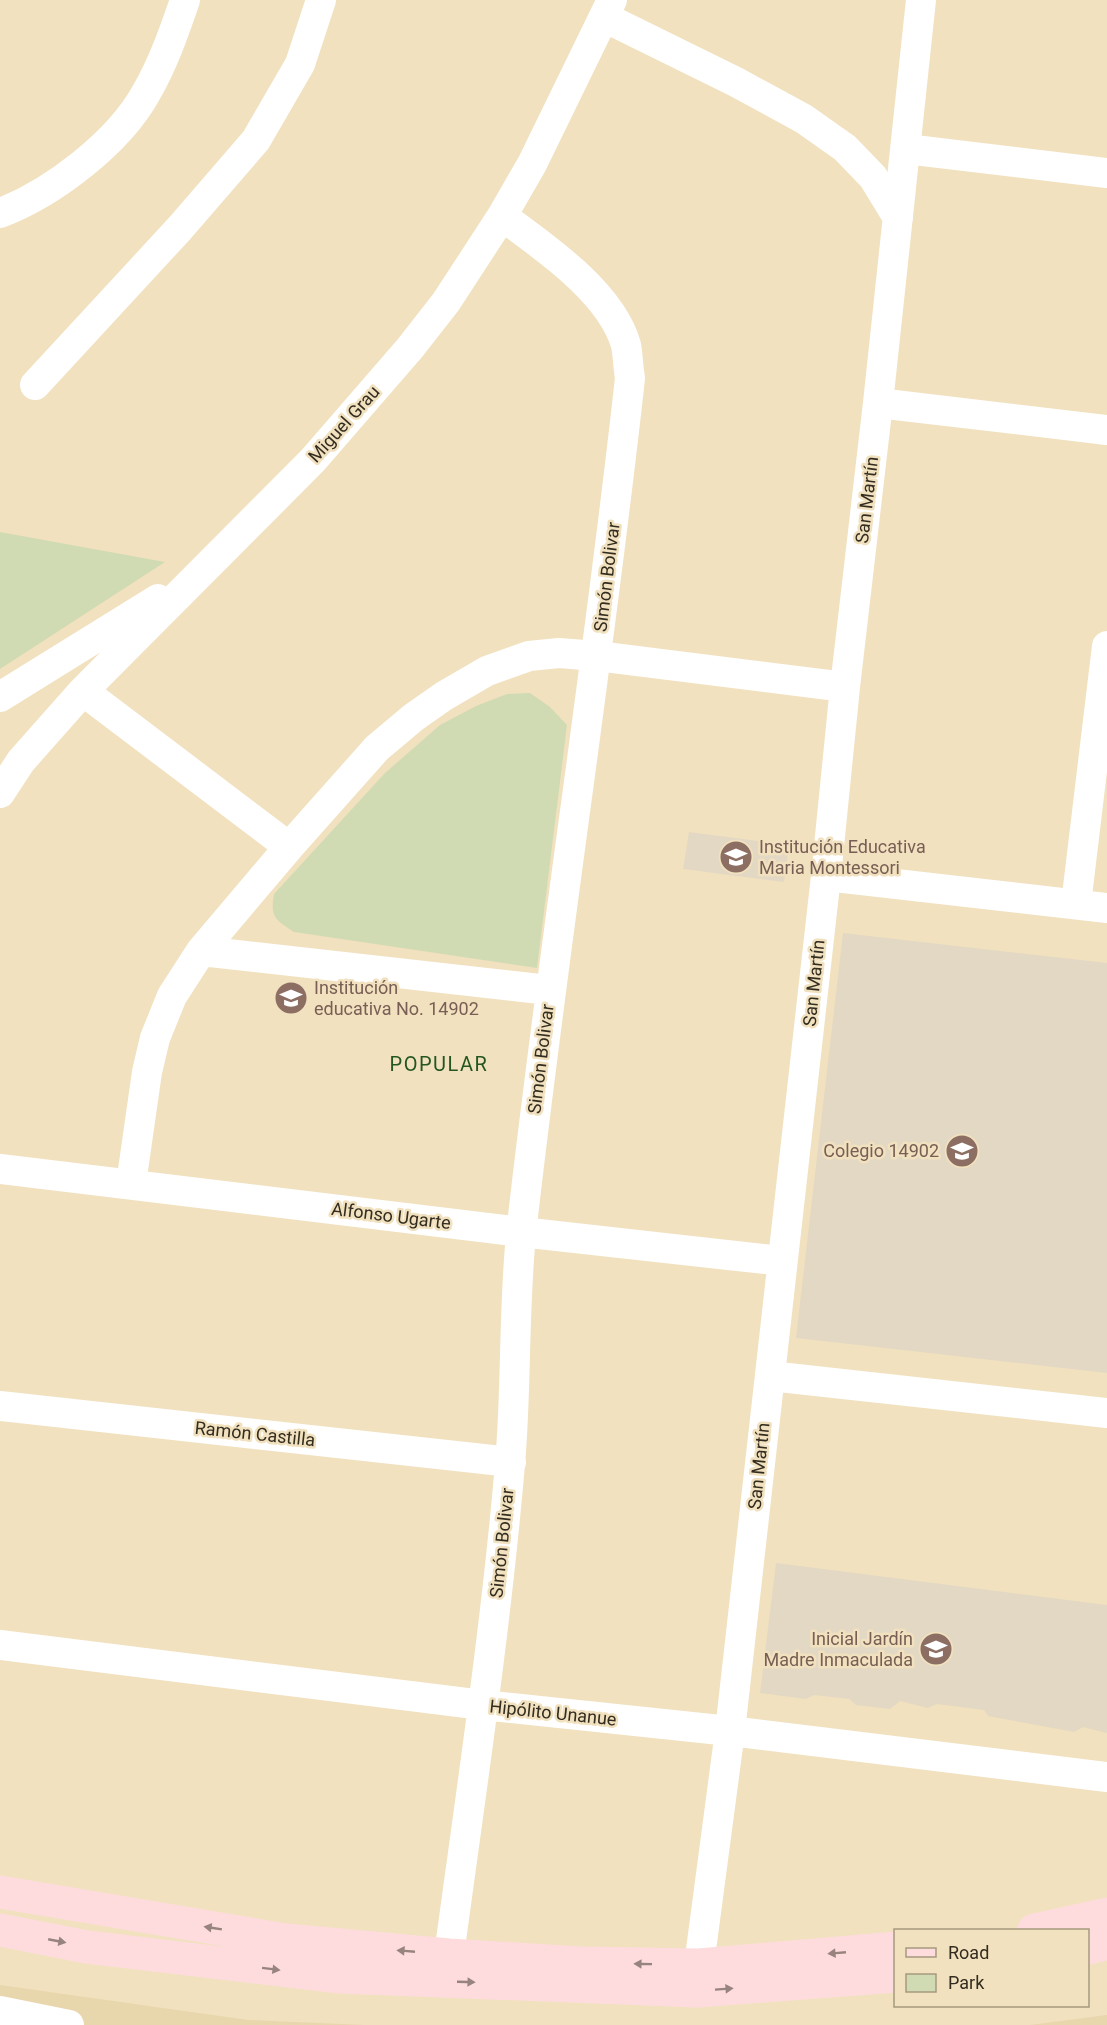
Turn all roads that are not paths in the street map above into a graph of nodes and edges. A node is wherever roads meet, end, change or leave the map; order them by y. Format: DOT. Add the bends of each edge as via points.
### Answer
graph roads {
  1 [pos="184,0"];
  2 [pos="321,0"];
  3 [pos="921,0"];
  4 [pos="608,9"];
  5 [pos="906,149"];
  6 [pos="1107,173"];
  7 [pos="0,213"];
  8 [pos="502,216"];
  9 [pos="898,218"];
  10 [pos="34,385"];
  11 [pos="878,403"];
  12 [pos="1107,430"];
  13 [pos="200,573"];
  14 [pos="1107,646"];
  15 [pos="597,656"];
  16 [pos="845,687"];
  17 [pos="83,691"];
  18 [pos="0,697"];
  19 [pos="0,793"];
  20 [pos="289,847"];
  21 [pos="826,876"];
  22 [pos="1076,904"];
  23 [pos="1107,908"];
  24 [pos="201,951"];
  25 [pos="549,990"];
  26 [pos="0,1169"];
  27 [pos="130,1184"];
  28 [pos="521,1232"];
  29 [pos="782,1261"];
  30 [pos="770,1376"];
  31 [pos="0,1406"];
  32 [pos="1107,1413"];
  33 [pos="511,1462"];
  34 [pos="0,1645"];
  35 [pos="483,1705"];
  36 [pos="730,1731"];
  37 [pos="1107,1778"];
  38 [pos="0,1892"];
  39 [pos="1107,1914"];
  40 [pos="0,1929"];
  41 [pos="1039,1929"];
  42 [pos="1107,1944"];
  43 [pos="894,1948"];
  44 [pos="1089,1948"];
  45 [pos="449,1955"];
  46 [pos="699,1965"];
  47 [pos="894,1976"];
  48 [pos="0,2011"];
  49 [pos="69,2025"];
  1 -- 7 [label="street" via="146,95 124,123 89,159 58,182"];
  2 -- 10 [label="street" via="300,64 256,140"];
  3 -- 5 [label="street, San Martín"];
  4 -- 8 [label="street, Miguel Grau" via="532,164"];
  4 -- 9 [label="street" via="804,119 845,148 873,177"];
  5 -- 6 [label="street"];
  5 -- 9 [label="street, San Martín"];
  8 -- 13 [label="street, Miguel Grau" via="446,302 388,374 313,460"];
  8 -- 15 [label="street, Simón Bolivar" via="592,290 615,321 626,345 630,378"];
  9 -- 11 [label="street, San Martín"];
  11 -- 12 [label="street"];
  11 -- 16 [label="street, San Martín"];
  13 -- 17 [label="street, Miguel Grau"];
  13 -- 18 [label="street"];
  14 -- 22 [label="street"];
  15 -- 16 [label="street"];
  15 -- 20 [label="street" via="529,656 487,671 444,696 377,748"];
  15 -- 25 [label="street, Simón Bolivar"];
  16 -- 21 [label="street, San Martín"];
  17 -- 19 [label="street, Miguel Grau" via="21,761"];
  17 -- 20 [label="street"];
  20 -- 24 [label="street"];
  21 -- 22 [label="street"];
  21 -- 29 [label="street, San Martín"];
  22 -- 23 [label="street"];
  24 -- 25 [label="street"];
  24 -- 27 [label="street" via="172,996 155,1038"];
  25 -- 28 [label="street, Simón Bolivar"];
  26 -- 27 [label="street, Alfonso Ugarte"];
  27 -- 28 [label="street, Alfonso Ugarte"];
  28 -- 29 [label="street, Alfonso Ugarte"];
  28 -- 33 [label="street, Simón Bolivar"];
  29 -- 30 [label="street, San Martín"];
  30 -- 32 [label="street"];
  30 -- 36 [label="street, San Martín"];
  31 -- 33 [label="street, Ramón Castilla"];
  33 -- 35 [label="street, Simón Bolivar"];
  34 -- 35 [label="street, Hipólito Unanue"];
  35 -- 36 [label="street, Hipólito Unanue"];
  35 -- 45 [label="street, Simón Bolivar"];
  36 -- 37 [label="street, Hipólito Unanue"];
  36 -- 46 [label="street, San Martín"];
  45 -- 38 [label="main road, one-way" via="286,1940"];
  39 -- 41 [label="main road"];
  40 -- 47 [label="main road, one-way" via="87,1947 340,1977 697,1991"];
  42 -- 44 [label="main road"];
  43 -- 46 [label="main road, one-way"];
  46 -- 45 [label="main road, one-way"];
  48 -- 49 [label="street"];
}
